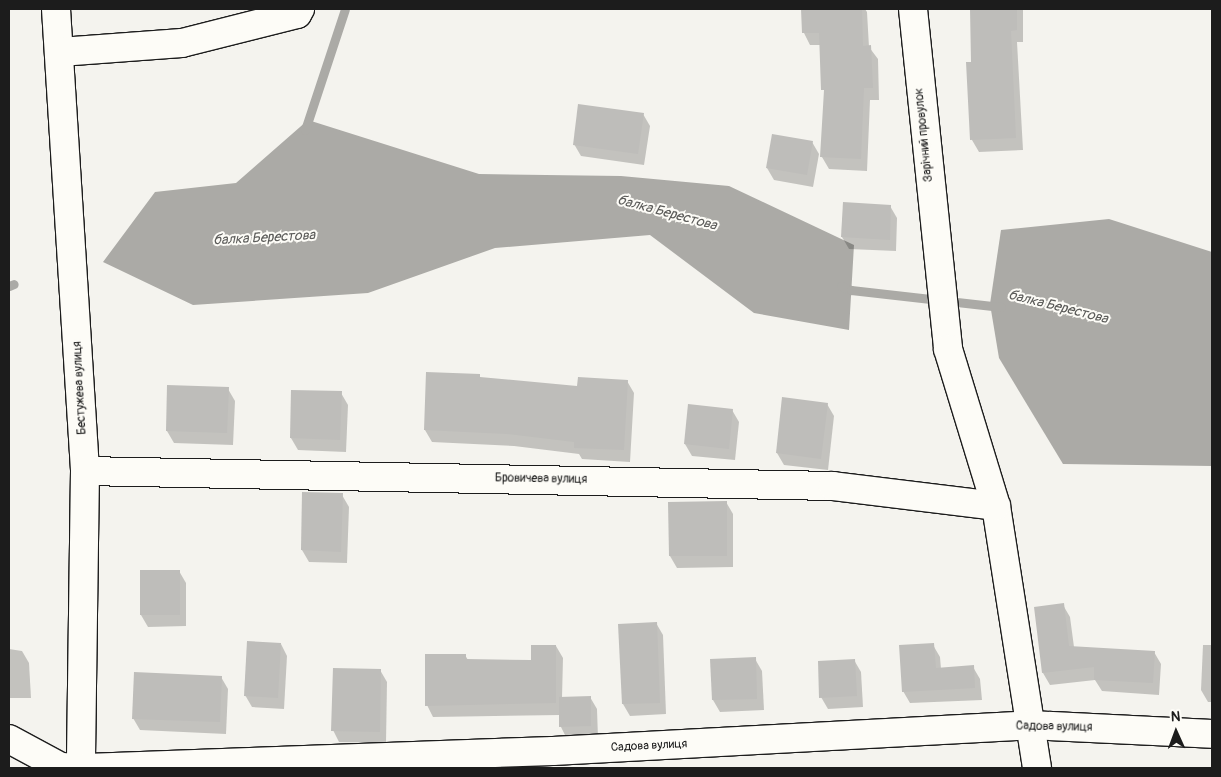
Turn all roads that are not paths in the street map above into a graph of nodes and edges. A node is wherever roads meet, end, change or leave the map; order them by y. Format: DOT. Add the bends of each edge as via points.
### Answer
graph roads {
  1 [pos="56,9"];
  2 [pos="300,9"];
  3 [pos="913,9"];
  4 [pos="60,52"];
  5 [pos="85,471"];
  6 [pos="996,506"];
  7 [pos="1030,725"];
  8 [pos="1212,734"];
  9 [pos="9,739"];
  10 [pos="553,760"];
  11 [pos="80,768"];
  12 [pos="86,768"];
  13 [pos="1037,768"];
  1 -- 4 [label="street, Бестужева вулиця"];
  2 -- 4 [label="street" via="298,14 182,43"];
  3 -- 6 [label="street, Зарічний провулок" via="948,349"];
  4 -- 5 [label="street, Бестужева вулиця"];
  5 -- 6 [label="street, Бровичева вулиця" via="833,486"];
  5 -- 11 [label="street, Бестужева вулиця"];
  6 -- 7 [label="street, Зарічний провулок"];
  7 -- 8 [label="street, Садова вулиця"];
  7 -- 10 [label="street, Садова вулиця"];
  7 -- 13 [label="street, Зарічний провулок"];
  9 -- 11 [label="street" via="61,767"];
  10 -- 12 [label="street, Садова вулиця"];
}
